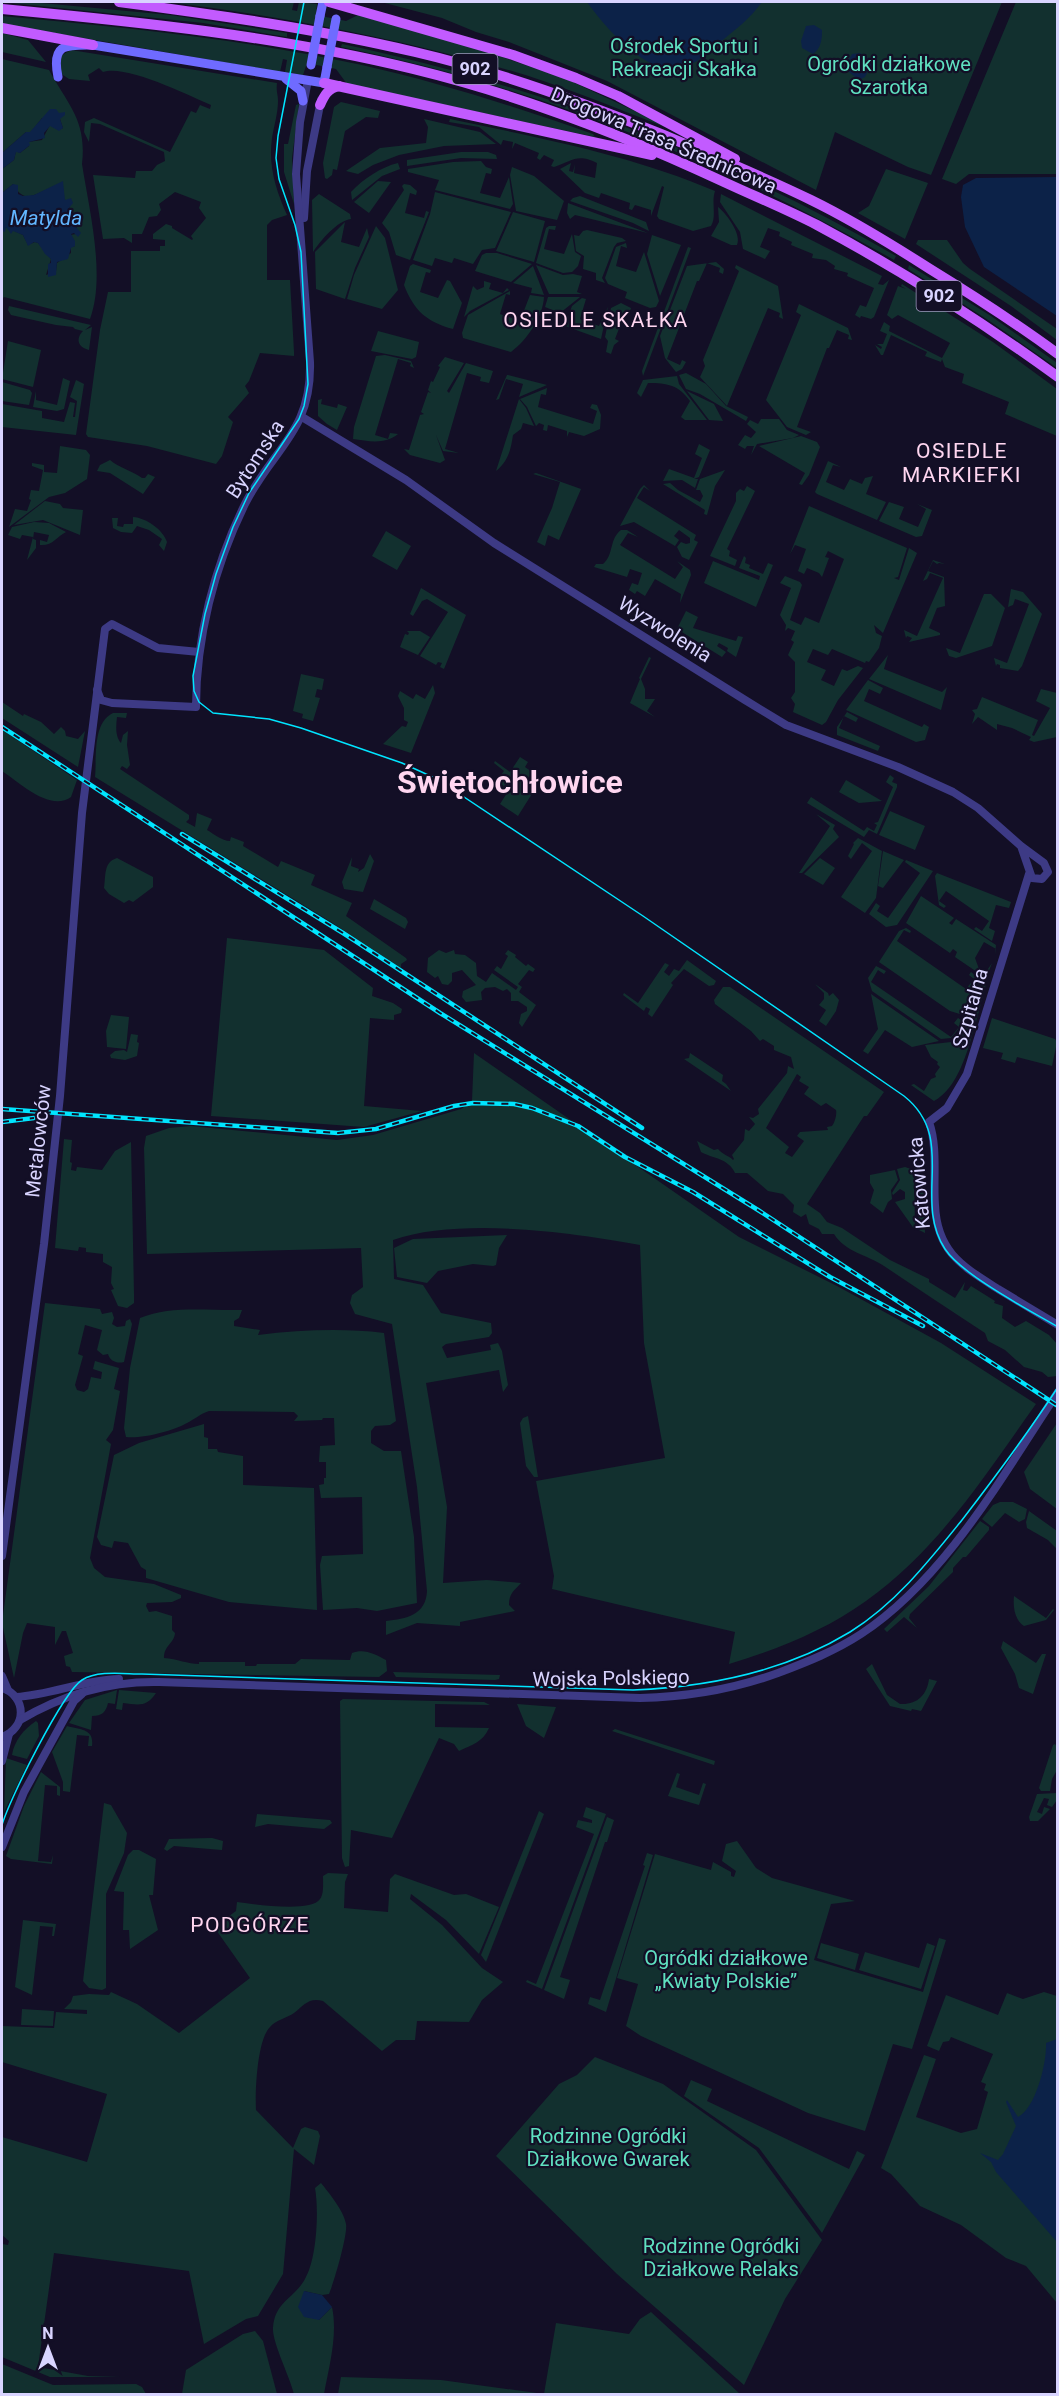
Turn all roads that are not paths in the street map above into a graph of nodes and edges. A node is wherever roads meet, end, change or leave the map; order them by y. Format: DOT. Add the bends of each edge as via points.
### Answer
graph roads {
  1 [pos="118,2"];
  2 [pos="323,2"];
  3 [pos="336,2"];
  4 [pos="358,2"];
  5 [pos="2,9"];
  6 [pos="387,17"];
  7 [pos="2,28"];
  8 [pos="93,45"];
  9 [pos="58,76"];
  10 [pos="282,76"];
  11 [pos="308,80"];
  12 [pos="324,83"];
  13 [pos="339,86"];
  14 [pos="303,101"];
  15 [pos="320,105"];
  16 [pos="681,162"];
  17 [pos="296,174"];
  18 [pos="306,181"];
  19 [pos="812,201"];
  20 [pos="304,260"];
  21 [pos="1058,354"];
  22 [pos="1058,377"];
  23 [pos="302,417"];
  24 [pos="199,652"];
  25 [pos="96,686"];
  26 [pos="112,703"];
  27 [pos="92,728"];
  28 [pos="1021,846"];
  29 [pos="1039,861"];
  30 [pos="1032,874"];
  31 [pos="929,1122"];
  32 [pos="1058,1325"];
  33 [pos="1058,1392"];
  34 [pos="2,1556"];
  35 [pos="2,1676"];
  36 [pos="145,1682"];
  37 [pos="5,1689"];
  38 [pos="87,1691"];
  39 [pos="16,1697"];
  40 [pos="20,1720"];
  41 [pos="5,1735"];
  42 [pos="2,1761"];
  43 [pos="2,1847"];
  1 -- 19 [label="main road, Drogowa Trasa Średnicowa / 902" via="327,32 417,52 596,107"];
  2 -- 11 [label="main road, Bytomska, bridge"];
  3 -- 6 [label="main road"];
  3 -- 12 [label="main road, Bytomska, bridge"];
  4 -- 6 [label="main road"];
  5 -- 16 [label="main road, Drogowa Trasa Średnicowa / 902" via="238,36 414,69 590,124"];
  6 -- 19 [label="main road" via="587,82"];
  7 -- 8 [label="main road"];
  8 -- 9 [label="main road" via="68,45 60,49 55,61"];
  8 -- 10 [label="main road"];
  10 -- 11 [label="main road"];
  10 -- 14 [label="main road" via="298,87"];
  11 -- 12 [label="main road"];
  11 -- 14 [label="street, Bytomska"];
  12 -- 13 [label="main road"];
  12 -- 15 [label="street, Bytomska"];
  13 -- 15 [label="main road" via="324,95"];
  13 -- 16 [label="main road"];
  14 -- 17 [label="street, Bytomska"];
  15 -- 18 [label="street, Bytomska"];
  16 -- 22 [label="main road, Drogowa Trasa Średnicowa / 902" via="815,225 889,266"];
  17 -- 18 [label="street"];
  17 -- 20 [label="street, Bytomska"];
  18 -- 20 [label="street, Bytomska"];
  19 -- 21 [label="main road, Drogowa Trasa Średnicowa / 902" via="879,237 1015,321"];
  20 -- 23 [label="street, Bytomska" via="310,376"];
  23 -- 24 [label="street, Bytomska" via="238,519 211,594"];
  23 -- 28 [label="street, Wyzwolenia" via="406,480 494,543 786,725 953,792 978,808"];
  24 -- 25 [label="street, Metalowców" via="158,648 112,624 106,626"];
  24 -- 26 [label="street, Bytomska" via="196,707"];
  25 -- 26 [label="street" via="101,700"];
  25 -- 27 [label="street, Metalowców"];
  26 -- 27 [label="street" via="100,711"];
  27 -- 34 [label="street, Metalowców" via="44,1244"];
  28 -- 29 [label="street, Wyzwolenia"];
  28 -- 30 [label="street, Wyzwolenia"];
  29 -- 30 [label="street" via="1035,862"];
  29 -- 30 [label="street, Szpitalna" via="1044,863 1046,876"];
  30 -- 31 [label="street, Szpitalna" via="967,1074 947,1108"];
  31 -- 32 [label="street, Katowicka" via="935,1218 947,1249 968,1270"];
  33 -- 36 [label="street, Wojska Polskiego" via="987,1500 910,1594 849,1641 763,1678 699,1694 640,1698"];
  35 -- 37 [label="street"];
  36 -- 38 [label="street" via="117,1683"];
  36 -- 39 [label="street" via="92,1680"];
  37 -- 39 [label="street"];
  38 -- 40 [label="street"];
  38 -- 43 [label="street" via="74,1701 31,1778"];
  39 -- 40 [label="street"];
  40 -- 41 [label="street"];
  41 -- 42 [label="street"];
}
